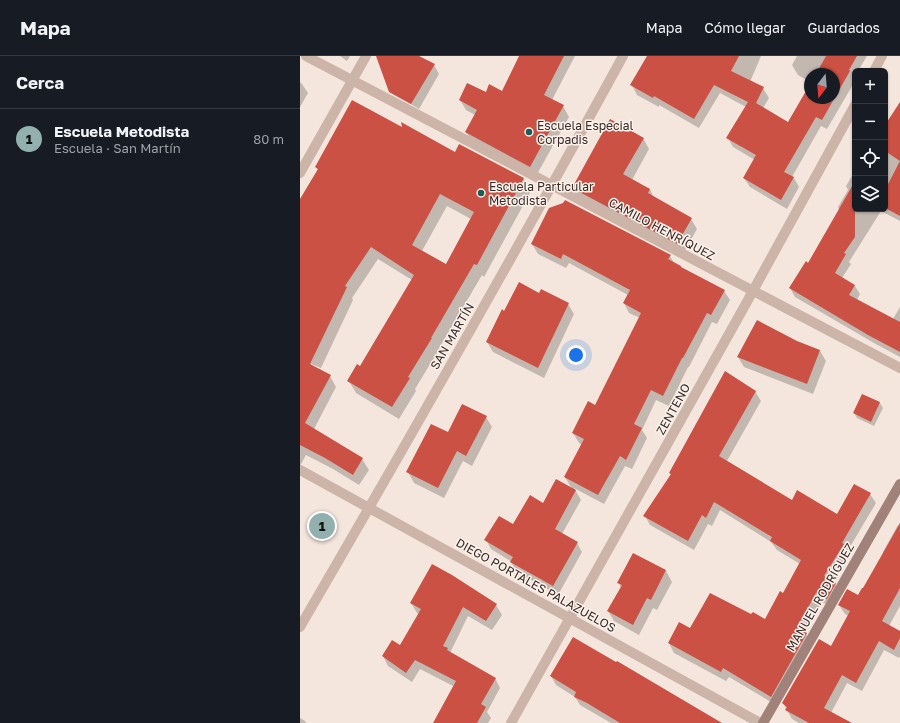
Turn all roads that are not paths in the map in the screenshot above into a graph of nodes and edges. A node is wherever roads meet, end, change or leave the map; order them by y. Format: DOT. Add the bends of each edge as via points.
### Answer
graph roads {
  1 [pos="306,56"];
  2 [pos="366,56"];
  3 [pos="623,56"];
  4 [pos="882,56"];
  5 [pos="876,68"];
  6 [pos="353,80"];
  7 [pos="852,111"];
  8 [pos="300,173"];
  9 [pos="552,186"];
  10 [pos="753,291"];
  11 [pos="900,368"];
  12 [pos="300,470"];
  13 [pos="900,484"];
  14 [pos="370,508"];
  15 [pos="570,618"];
  16 [pos="300,626"];
  17 [pos="511,723"];
  18 [pos="760,723"];
  19 [pos="763,723"];
  1 -- 6 [label="street, CAMILO HENRÍQUEZ"];
  2 -- 6 [label="street"];
  3 -- 9 [label="street, SAN MARTÍN"];
  4 -- 5 [label="street"];
  6 -- 8 [label="street"];
  6 -- 9 [label="street, CAMILO HENRÍQUEZ"];
  7 -- 10 [label="street, ZENTENO"];
  9 -- 10 [label="street, CAMILO HENRÍQUEZ"];
  9 -- 14 [label="street, SAN MARTÍN"];
  10 -- 11 [label="street, CAMILO HENRÍQUEZ"];
  10 -- 15 [label="street, ZENTENO"];
  12 -- 14 [label="street, DIEGO PORTALES PALAZUELOS"];
  13 -- 19 [label="main road, MANUEL RODRÍGUEZ"];
  14 -- 15 [label="street, DIEGO PORTALES PALAZUELOS"];
  14 -- 16 [label="street, SAN MARTÍN"];
  15 -- 17 [label="street, ZENTENO"];
  15 -- 18 [label="street, DIEGO PORTALES PALAZUELOS"];
}
